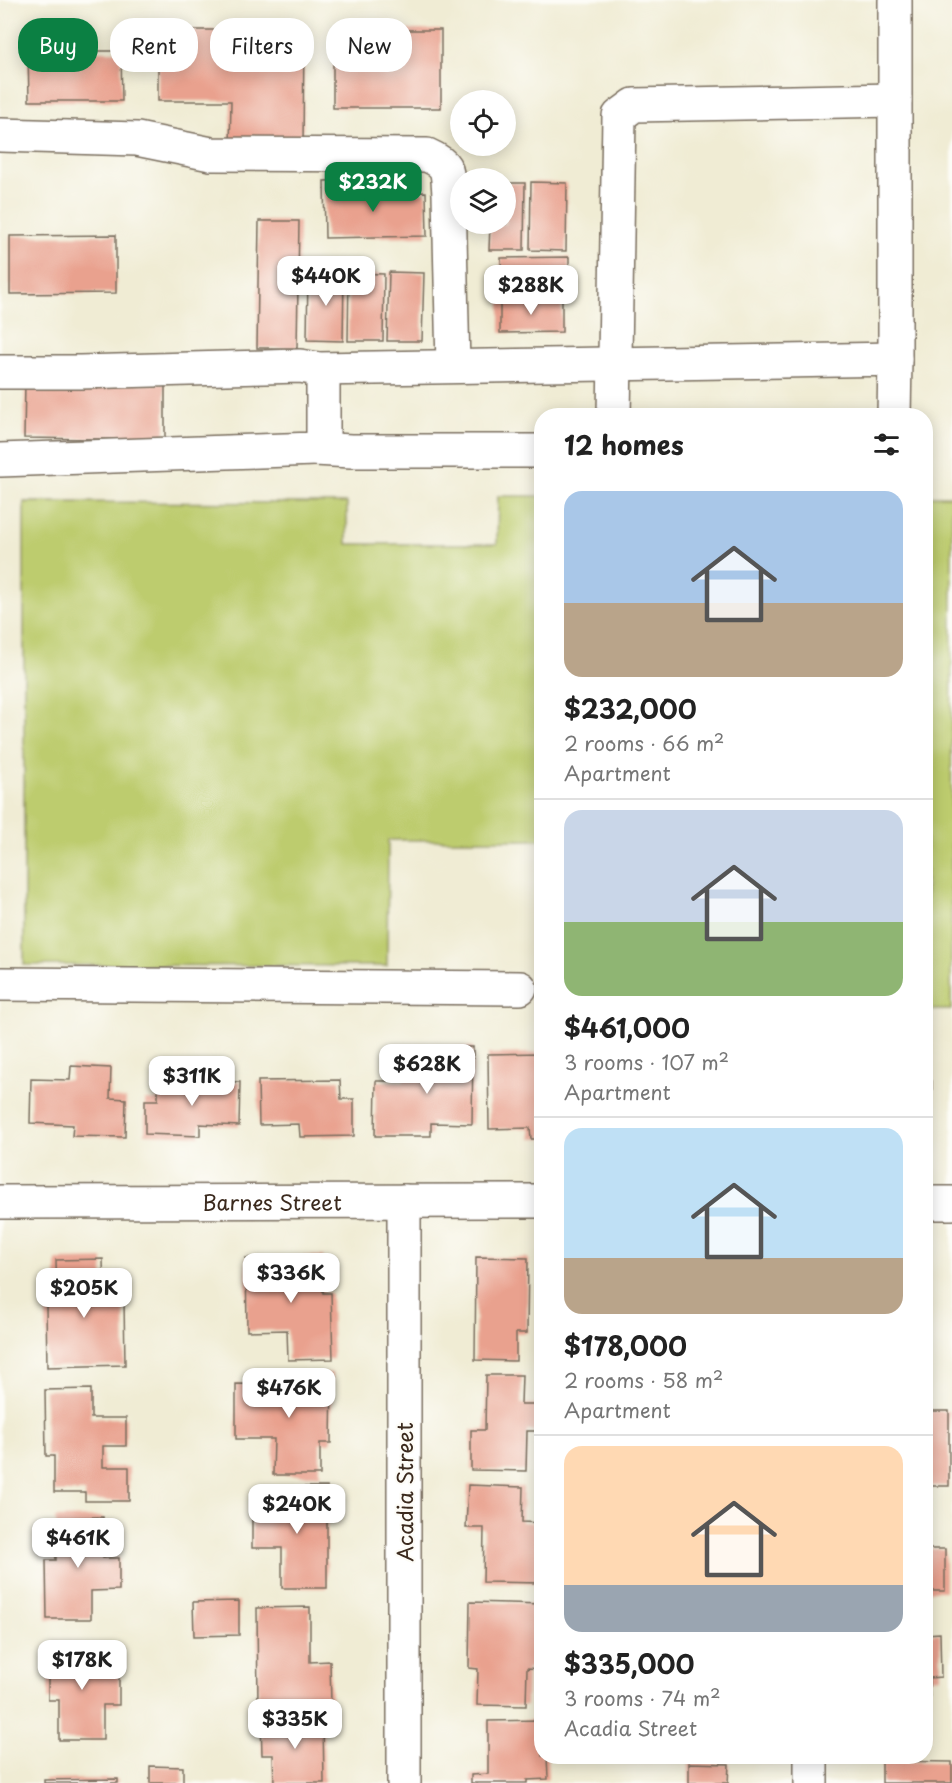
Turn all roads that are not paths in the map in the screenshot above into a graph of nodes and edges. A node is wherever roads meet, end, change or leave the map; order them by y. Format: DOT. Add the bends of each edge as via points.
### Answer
graph roads {
  1 [pos="896,0"];
  2 [pos="895,100"];
  3 [pos="0,135"];
  4 [pos="895,358"];
  5 [pos="613,364"];
  6 [pos="453,366"];
  7 [pos="318,369"];
  8 [pos="0,372"];
  9 [pos="614,408"];
  10 [pos="894,408"];
  11 [pos="315,449"];
  12 [pos="534,451"];
  13 [pos="0,460"];
  14 [pos="0,984"];
  15 [pos="520,988"];
  16 [pos="404,1201"];
  17 [pos="534,1201"];
  18 [pos="0,1202"];
  19 [pos="933,1203"];
  20 [pos="952,1203"];
  21 [pos="811,1764"];
  22 [pos="404,1783"];
  23 [pos="811,1783"];
  1 -- 2 [label="street"];
  2 -- 4 [label="street"];
  2 -- 5 [label="street" via="634,105 619,116"];
  3 -- 6 [label="street" via="137,139 211,154 427,155 441,161 448,173"];
  4 -- 5 [label="street"];
  4 -- 10 [label="street"];
  5 -- 6 [label="street"];
  5 -- 9 [label="street"];
  6 -- 7 [label="street"];
  7 -- 8 [label="street" via="300,366"];
  7 -- 11 [label="street" via="323,377 323,441"];
  11 -- 12 [label="street"];
  11 -- 13 [label="street"];
  14 -- 15 [label="street"];
  16 -- 17 [label="street, Barnes Street"];
  16 -- 18 [label="street, Barnes Street"];
  16 -- 22 [label="street, Acadia Street"];
  19 -- 20 [label="street"];
  21 -- 23 [label="street"];
}
